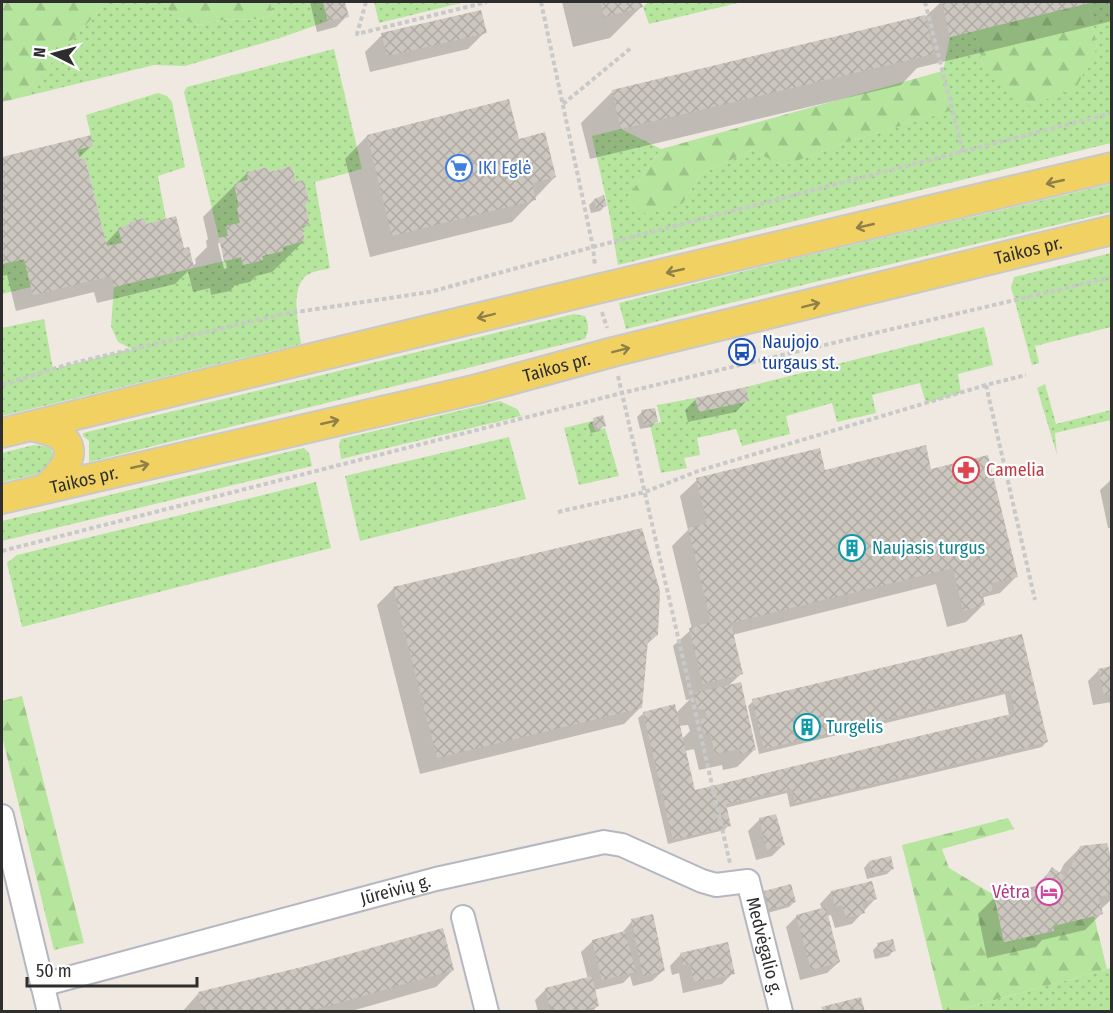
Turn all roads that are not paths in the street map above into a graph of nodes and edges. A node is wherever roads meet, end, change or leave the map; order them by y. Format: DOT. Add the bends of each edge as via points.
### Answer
graph roads {
  1 [pos="1112,167"];
  2 [pos="1112,231"];
  3 [pos="32,426"];
  4 [pos="2,433"];
  5 [pos="46,488"];
  6 [pos="2,499"];
  7 [pos="2,816"];
  8 [pos="742,882"];
  9 [pos="463,917"];
  10 [pos="42,985"];
  11 [pos="49,1011"];
  12 [pos="487,1011"];
  13 [pos="781,1011"];
  1 -- 3 [label="main road, one-way"];
  5 -- 2 [label="main road, Taikos pr., one-way" via="477,388"];
  3 -- 4 [label="main road"];
  3 -- 5 [label="main road" via="61,436 68,447 67,463"];
  5 -- 6 [label="main road, Taikos pr."];
  7 -- 10 [label="street"];
  8 -- 10 [label="street, Jūreivių g." via="716,885 702,881 622,845 604,842 436,879"];
  8 -- 13 [label="street, Medvėgalio g."];
  9 -- 12 [label="street"];
  10 -- 11 [label="street"];
}
